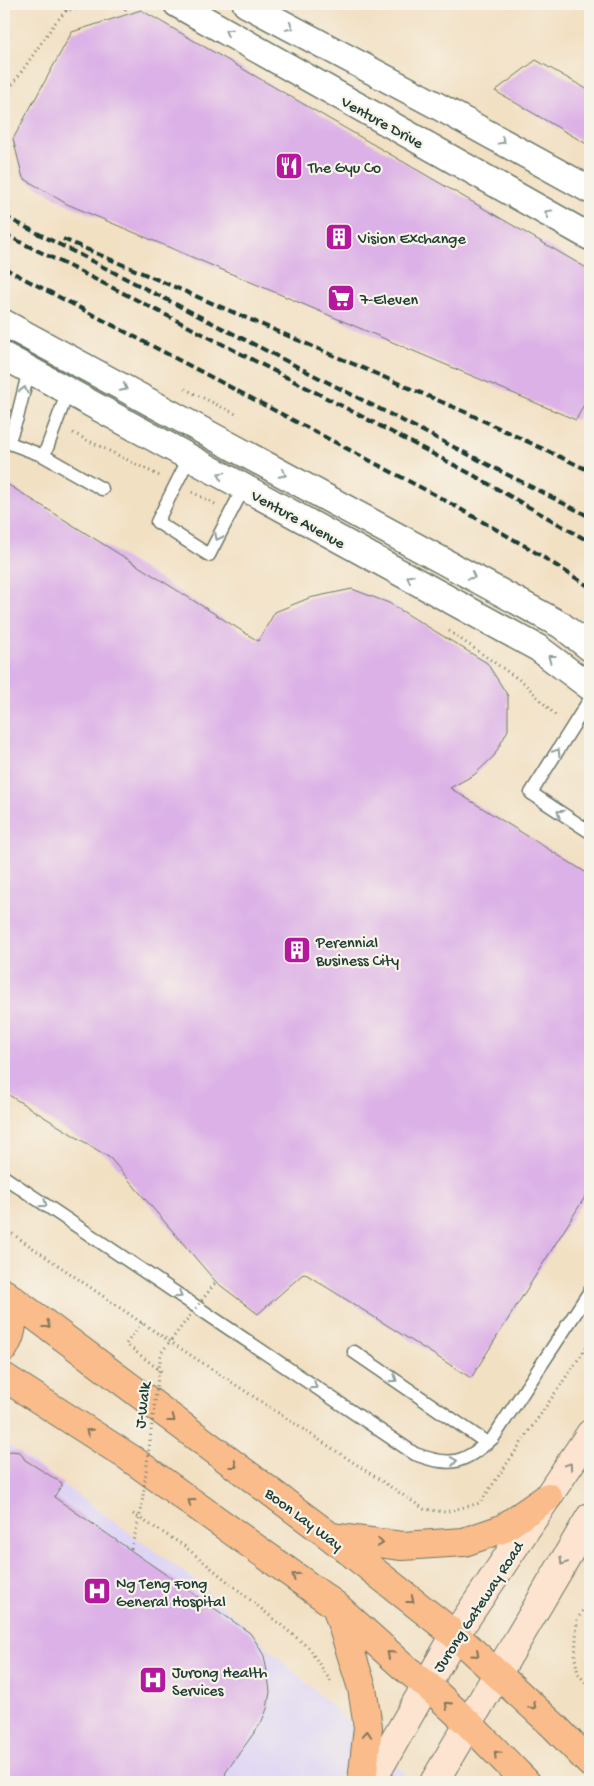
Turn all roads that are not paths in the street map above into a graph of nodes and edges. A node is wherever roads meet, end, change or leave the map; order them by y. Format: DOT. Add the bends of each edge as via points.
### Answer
graph roads {
  1 [pos="177,4"];
  2 [pos="246,4"];
  3 [pos="590,190"];
  4 [pos="590,237"];
  5 [pos="4,323"];
  6 [pos="4,356"];
  7 [pos="29,370"];
  8 [pos="68,392"];
  9 [pos="6,442"];
  10 [pos="44,456"];
  11 [pos="190,458"];
  12 [pos="244,487"];
  13 [pos="102,489"];
  14 [pos="590,648"];
  15 [pos="590,687"];
  16 [pos="590,699"];
  17 [pos="590,832"];
  18 [pos="4,1177"];
  19 [pos="590,1291"];
  20 [pos="6,1294"];
  21 [pos="4,1348"];
  22 [pos="354,1352"];
  23 [pos="4,1377"];
  24 [pos="590,1434"];
  25 [pos="487,1444"];
  26 [pos="548,1497"];
  27 [pos="590,1517"];
  28 [pos="331,1537"];
  29 [pos="335,1604"];
  30 [pos="455,1635"];
  31 [pos="498,1673"];
  32 [pos="428,1686"];
  33 [pos="469,1724"];
  34 [pos="590,1763"];
  35 [pos="362,1782"];
  36 [pos="371,1782"];
  37 [pos="434,1782"];
  38 [pos="526,1782"];
  4 -- 1 [label="street, Venture Drive, one-way"];
  2 -- 3 [label="street, one-way"];
  5 -- 14 [label="street, Venture Avenue, one-way" via="561,625"];
  6 -- 7 [label="street, Venture Avenue"];
  7 -- 8 [label="street, Venture Avenue"];
  9 -- 7 [label="lane, one-way" via="17,418"];
  8 -- 10 [label="lane"];
  8 -- 11 [label="street, Venture Avenue"];
  9 -- 10 [label="lane"];
  10 -- 13 [label="lane"];
  12 -- 11 [label="street, Venture Avenue, one-way"];
  12 -- 11 [label="lane, one-way" via="209,555 157,522"];
  15 -- 12 [label="street, Venture Avenue, one-way" via="538,648"];
  17 -- 16 [label="lane, one-way" via="531,793"];
  18 -- 25 [label="lane, one-way" via="415,1454 436,1462 456,1462"];
  19 -- 25 [label="lane"];
  20 -- 21 [label="main road" via="13,1323"];
  20 -- 28 [label="main road, Boon Lay Way, one-way"];
  22 -- 25 [label="lane, one-way"];
  29 -- 23 [label="main road, one-way" via="130,1458"];
  26 -- 24 [label="main road, Jurong Gateway Road, one-way"];
  28 -- 26 [label="main road, one-way" via="402,1546 464,1542 502,1529"];
  26 -- 30 [label="main road, Jurong Gateway Road"];
  27 -- 31 [label="main road, one-way"];
  28 -- 30 [label="main road, Boon Lay Way, one-way"];
  32 -- 29 [label="main road, one-way"];
  35 -- 29 [label="main road, one-way" via="368,1728 363,1696"];
  30 -- 31 [label="main road, Boon Lay Way, one-way"];
  30 -- 32 [label="main road, Jurong Gateway Road"];
  31 -- 33 [label="main road"];
  31 -- 34 [label="main road, Boon Lay Way, one-way"];
  33 -- 32 [label="main road, one-way"];
  32 -- 36 [label="main road, Jurong Gateway Road"];
  33 -- 37 [label="main road"];
  38 -- 33 [label="main road, one-way"];
}
